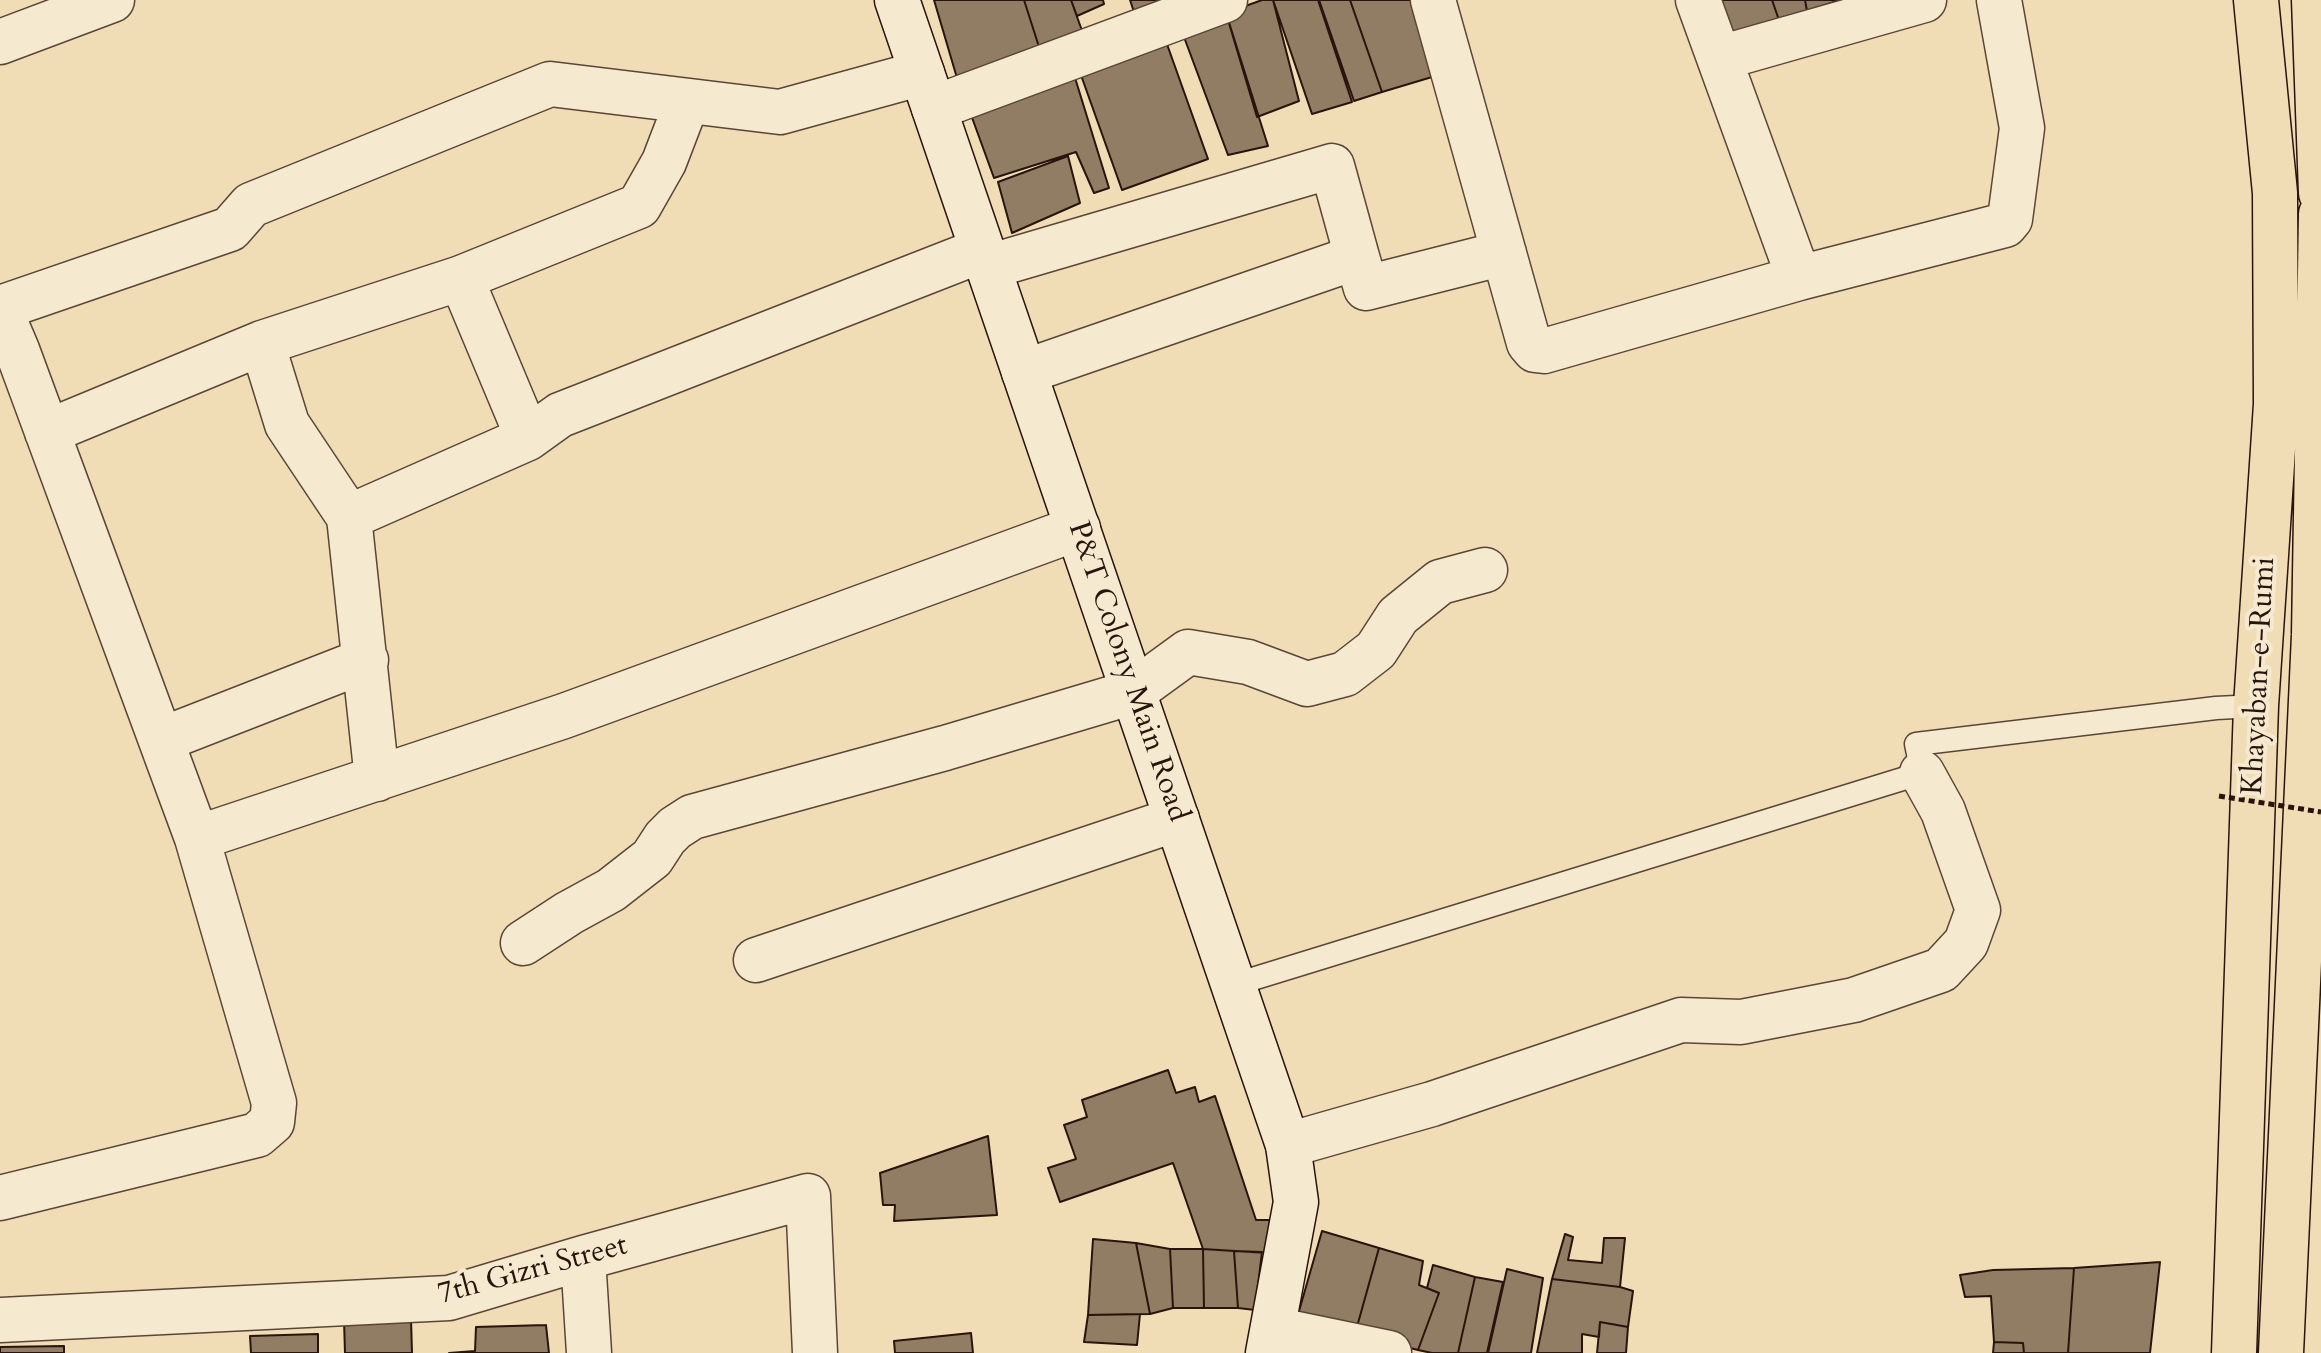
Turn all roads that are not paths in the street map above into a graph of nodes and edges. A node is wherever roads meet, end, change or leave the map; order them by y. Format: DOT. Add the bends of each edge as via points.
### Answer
graph roads {
  1 [pos="112,0"];
  2 [pos="897,0"];
  3 [pos="1225,0"];
  4 [pos="1433,0"];
  5 [pos="1698,0"];
  6 [pos="1924,0"];
  7 [pos="1999,0"];
  8 [pos="2314,0"];
  9 [pos="2254,3"];
  10 [pos="0,42"];
  11 [pos="2318,44"];
  12 [pos="1720,58"];
  13 [pos="928,90"];
  14 [pos="687,102"];
  15 [pos="2321,193"];
  16 [pos="2321,214"];
  17 [pos="1504,253"];
  18 [pos="1357,257"];
  19 [pos="985,258"];
  20 [pos="461,278"];
  21 [pos="1799,278"];
  22 [pos="0,309"];
  23 [pos="262,343"];
  24 [pos="1024,372"];
  25 [pos="47,432"];
  26 [pos="528,438"];
  27 [pos="349,517"];
  28 [pos="1078,528"];
  29 [pos="1485,570"];
  30 [pos="2318,634"];
  31 [pos="366,660"];
  32 [pos="1133,692"];
  33 [pos="2256,706"];
  34 [pos="161,740"];
  35 [pos="1922,773"];
  36 [pos="377,779"];
  37 [pos="1177,819"];
  38 [pos="197,838"];
  39 [pos="523,943"];
  40 [pos="756,960"];
  41 [pos="1233,985"];
  42 [pos="1288,1145"];
  43 [pos="0,1198"];
  44 [pos="2239,1247"];
  45 [pos="583,1258"];
  46 [pos="0,1320"];
  47 [pos="1271,1341"];
  48 [pos="589,1353"];
  49 [pos="815,1353"];
  50 [pos="1389,1353"];
  51 [pos="2214,1353"];
  52 [pos="2234,1353"];
  53 [pos="2281,1353"];
  1 -- 10 [label="street"];
  2 -- 13 [label="street, P&T Colony Main Road"];
  3 -- 13 [label="street"];
  4 -- 17 [label="street"];
  5 -- 12 [label="street"];
  6 -- 12 [label="street"];
  7 -- 21 [label="street" via="2022,128 2010,219 2005,225"];
  8 -- 11 [label="main road"];
  9 -- 33 [label="main road, Khayaban-e-Rumi" via="2275,193 2276,404"];
  11 -- 15 [label="main road"];
  12 -- 21 [label="street"];
  13 -- 14 [label="street" via="780,112"];
  13 -- 19 [label="street, P&T Colony Main Road"];
  14 -- 20 [label="street" via="664,162 639,206"];
  14 -- 22 [label="street" via="550,84 251,205 230,229"];
  16 -- 30 [label="main road, Khayaban-e-Rumi"];
  17 -- 18 [label="street" via="1366,288"];
  17 -- 21 [label="street" via="1529,343 1544,351"];
  18 -- 19 [label="street" via="1332,166"];
  18 -- 24 [label="street"];
  19 -- 24 [label="street, P&T Colony Main Road"];
  19 -- 26 [label="street" via="560,415"];
  20 -- 23 [label="street"];
  20 -- 26 [label="street"];
  22 -- 25 [label="street"];
  23 -- 25 [label="street"];
  23 -- 27 [label="street" via="287,424"];
  24 -- 28 [label="street, P&T Colony Main Road"];
  25 -- 34 [label="street"];
  26 -- 27 [label="street"];
  27 -- 31 [label="street"];
  28 -- 32 [label="street, P&T Colony Main Road"];
  28 -- 36 [label="street"];
  29 -- 32 [label="street" via="1440,582 1398,616 1376,650 1345,674 1307,684 1248,662 1188,652"];
  30 -- 53 [label="main road, Khayaban-e-Rumi"];
  31 -- 34 [label="street"];
  31 -- 36 [label="street"];
  32 -- 37 [label="street, P&T Colony Main Road"];
  32 -- 39 [label="street" via="692,817 611,890"];
  33 -- 35 [label="lane" via="1916,744"];
  33 -- 44 [label="main road, Khayaban-e-Rumi"];
  34 -- 38 [label="street"];
  35 -- 41 [label="lane"];
  35 -- 42 [label="street" via="1943,811 1978,910 1966,943 1941,970 1826,1006 1741,1022 1681,1020 1432,1104"];
  36 -- 38 [label="street"];
  37 -- 40 [label="street"];
  37 -- 41 [label="street, P&T Colony Main Road"];
  38 -- 43 [label="street" via="274,1103 272,1122 257,1135"];
  41 -- 42 [label="street, P&T Colony Main Road"];
  42 -- 47 [label="street, P&T Colony Main Road" via="1296,1202"];
  44 -- 51 [label="main road"];
  44 -- 52 [label="main road, Khayaban-e-Rumi"];
  45 -- 46 [label="street, 7th Gizri Street" via="449,1298"];
  45 -- 48 [label="street"];
  45 -- 49 [label="street, 7th Gizri Street" via="808,1196"];
  47 -- 50 [label="street"];
}
